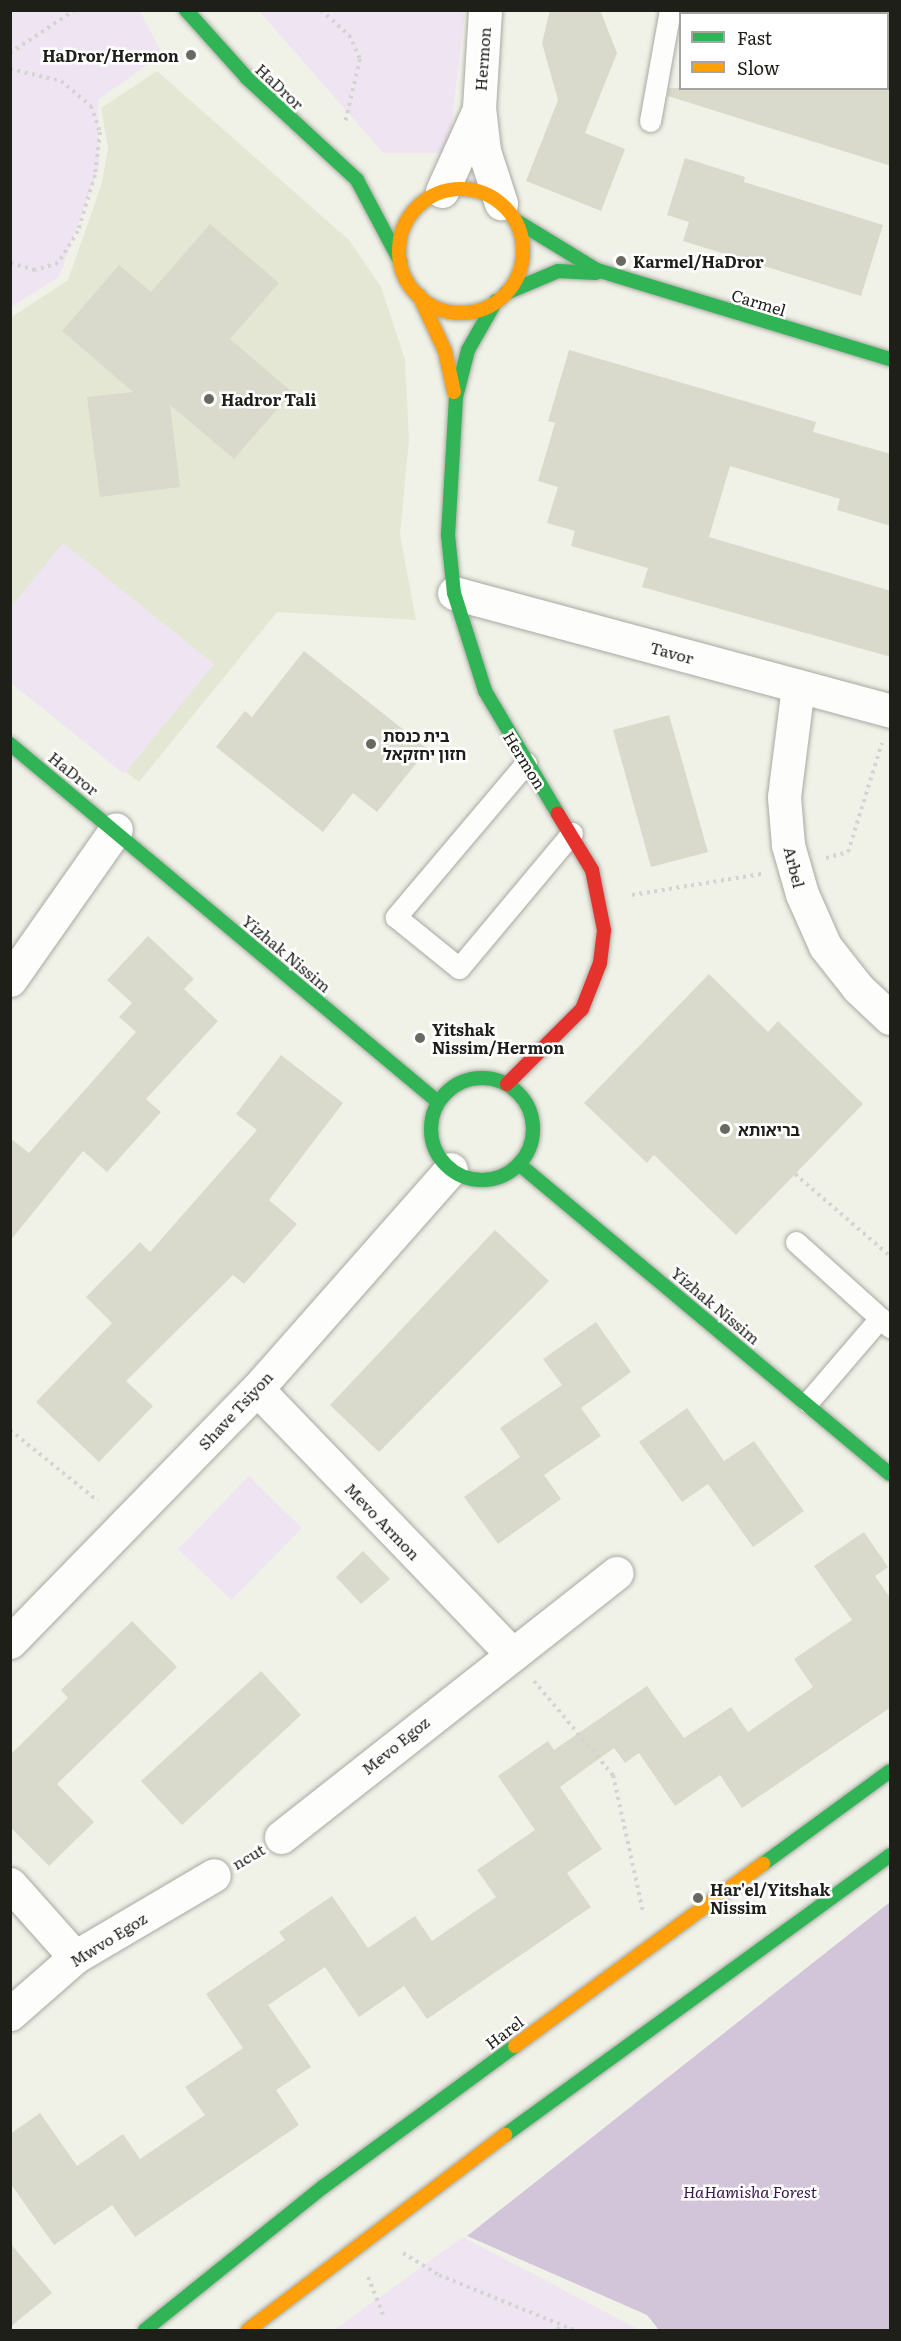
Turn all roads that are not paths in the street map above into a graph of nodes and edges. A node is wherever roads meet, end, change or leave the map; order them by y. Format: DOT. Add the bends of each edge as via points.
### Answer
graph roads {
  1 [pos="186,10"];
  2 [pos="485,10"];
  3 [pos="670,10"];
  4 [pos="479,107"];
  5 [pos="650,121"];
  6 [pos="357,180"];
  7 [pos="376,186"];
  8 [pos="436,195"];
  9 [pos="407,196"];
  10 [pos="508,212"];
  11 [pos="400,261"];
  12 [pos="618,277"];
  13 [pos="418,295"];
  14 [pos="501,297"];
  15 [pos="891,359"];
  16 [pos="456,397"];
  17 [pos="454,593"];
  18 [pos="798,686"];
  19 [pos="891,711"];
  20 [pos="10,744"];
  21 [pos="526,763"];
  22 [pos="116,829"];
  23 [pos="572,833"];
  24 [pos="10,980"];
  25 [pos="891,1018"];
  26 [pos="507,1084"];
  27 [pos="438,1102"];
  28 [pos="519,1164"];
  29 [pos="451,1169"];
  30 [pos="796,1242"];
  31 [pos="886,1323"];
  32 [pos="257,1389"];
  33 [pos="808,1402"];
  34 [pos="891,1474"];
  35 [pos="616,1573"];
  36 [pos="10,1642"];
  37 [pos="510,1652"];
  38 [pos="891,1771"];
  39 [pos="281,1837"];
  40 [pos="891,1855"];
  41 [pos="214,1875"];
  42 [pos="10,1884"];
  43 [pos="75,1957"];
  44 [pos="10,2014"];
  45 [pos="145,2331"];
  46 [pos="248,2331"];
  1 -- 6 [label="street, HaDror" via="247,78"];
  2 -- 4 [label="street, Hermon"];
  3 -- 5 [label="lane"];
  4 -- 8 [label="street, Hermon" via="470,136"];
  4 -- 10 [label="street, Hermon" via="484,151"];
  6 -- 7 [label="street, HaDror"];
  6 -- 11 [label="street, HaDror"];
  8 -- 9 [label="street"];
  8 -- 10 [label="street" via="481,192"];
  8 -- 11 [label="street" via="405,222"];
  10 -- 12 [label="street, Carmel" via="567,255"];
  10 -- 14 [label="street" via="523,250 520,271"];
  11 -- 13 [label="street"];
  12 -- 14 [label="street, Carmel" via="558,271"];
  12 -- 15 [label="street, Carmel"];
  13 -- 14 [label="street" via="450,312 468,312"];
  13 -- 16 [label="street, Hermon" via="445,351"];
  14 -- 16 [label="street, Hermon" via="468,350"];
  16 -- 17 [label="street, Hermon" via="448,535"];
  17 -- 18 [label="street, Tavor"];
  17 -- 21 [label="street, Hermon" via="485,692"];
  18 -- 19 [label="street, Tavor"];
  18 -- 25 [label="street, Arbel" via="784,797 788,845 801,894 825,946 858,988"];
  20 -- 22 [label="street, HaDror"];
  21 -- 23 [label="street, Hermon"];
  21 -- 23 [label="lane" via="396,917 459,968"];
  22 -- 24 [label="street"];
  22 -- 27 [label="street, Yizhak Nissim"];
  23 -- 26 [label="street, Hermon" via="592,870 600,900 604,930 600,963 592,993 573,1022"];
  26 -- 27 [label="street" via="469,1079"];
  26 -- 28 [label="street" via="528,1106 533,1121 533,1136"];
  27 -- 29 [label="street" via="431,1131 433,1146"];
  28 -- 29 [label="street" via="487,1180"];
  28 -- 33 [label="street, Yizhak Nissim"];
  29 -- 32 [label="street, Shave Tsiyon"];
  30 -- 31 [label="lane"];
  31 -- 33 [label="lane"];
  32 -- 36 [label="street, Shave Tsiyon"];
  32 -- 37 [label="street, Mevo Armon"];
  33 -- 34 [label="street, Yizhak Nissim"];
  35 -- 37 [label="street, Mevo Egoz"];
  37 -- 39 [label="street, Mevo Egoz"];
  38 -- 45 [label="street, Harel" via="323,2187"];
  40 -- 46 [label="street" via="371,2233"];
  41 -- 43 [label="street, Mwvo Egoz"];
  42 -- 43 [label="street"];
  43 -- 44 [label="street, Mwvo Egoz"];
}
